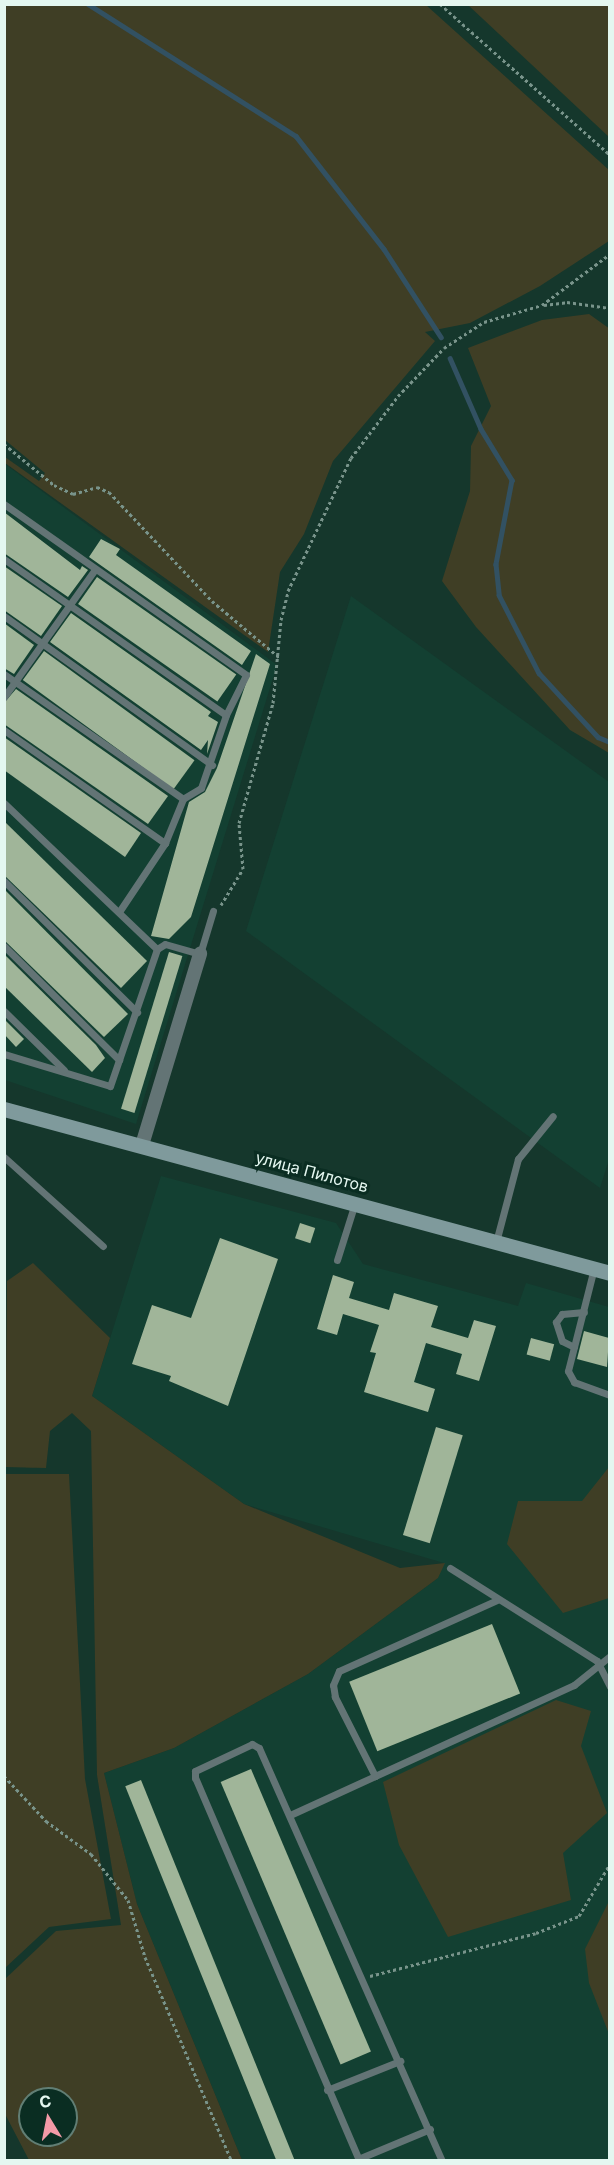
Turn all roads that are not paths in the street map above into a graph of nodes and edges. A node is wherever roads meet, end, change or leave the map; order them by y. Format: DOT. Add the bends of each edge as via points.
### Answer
graph roads {
  1 [pos="4,504"];
  2 [pos="4,559"];
  3 [pos="94,571"];
  4 [pos="67,607"];
  5 [pos="4,616"];
  6 [pos="42,644"];
  7 [pos="4,674"];
  8 [pos="15,682"];
  9 [pos="4,697"];
  10 [pos="226,715"];
  11 [pos="4,730"];
  12 [pos="212,765"];
  13 [pos="183,799"];
  14 [pos="4,803"];
  15 [pos="165,843"];
  16 [pos="4,881"];
  17 [pos="213,911"];
  18 [pos="118,912"];
  19 [pos="4,946"];
  20 [pos="157,949"];
  21 [pos="200,954"];
  22 [pos="4,1011"];
  23 [pos="137,1012"];
  24 [pos="4,1054"];
  25 [pos="119,1060"];
  26 [pos="66,1072"];
  27 [pos="4,1109"];
  28 [pos="553,1116"];
  29 [pos="142,1145"];
  30 [pos="4,1157"];
  31 [pos="355,1203"];
  32 [pos="496,1242"];
  33 [pos="103,1246"];
  34 [pos="337,1260"];
  35 [pos="594,1268"];
  36 [pos="609,1273"];
  37 [pos="584,1312"];
  38 [pos="574,1347"];
  39 [pos="609,1395"];
  40 [pos="450,1568"];
  41 [pos="497,1600"];
  42 [pos="609,1656"];
  43 [pos="597,1661"];
  44 [pos="609,1688"];
  45 [pos="375,1776"];
  46 [pos="290,1815"];
  47 [pos="400,2061"];
  48 [pos="327,2090"];
  49 [pos="430,2129"];
  50 [pos="358,2160"];
  51 [pos="442,2160"];
  1 -- 3 [label="lane"];
  2 -- 4 [label="lane"];
  3 -- 4 [label="lane"];
  3 -- 10 [label="lane" via="246,675"];
  4 -- 6 [label="lane"];
  4 -- 10 [label="lane"];
  5 -- 6 [label="lane"];
  6 -- 8 [label="lane"];
  6 -- 12 [label="lane"];
  7 -- 8 [label="lane"];
  8 -- 9 [label="lane"];
  8 -- 13 [label="lane"];
  10 -- 12 [label="lane"];
  11 -- 15 [label="lane"];
  12 -- 13 [label="lane" via="201,788"];
  13 -- 15 [label="lane"];
  14 -- 18 [label="lane"];
  15 -- 18 [label="lane"];
  16 -- 23 [label="lane"];
  17 -- 21 [label="lane"];
  18 -- 20 [label="lane"];
  19 -- 25 [label="lane"];
  20 -- 21 [label="lane" via="165,944"];
  20 -- 23 [label="lane"];
  21 -- 29 [label="street"];
  22 -- 26 [label="lane"];
  23 -- 25 [label="lane"];
  24 -- 26 [label="lane"];
  25 -- 26 [label="lane" via="110,1086"];
  27 -- 29 [label="street, улица Пилотов"];
  28 -- 32 [label="lane" via="518,1159"];
  29 -- 31 [label="street, улица Пилотов"];
  30 -- 33 [label="lane"];
  31 -- 32 [label="street, улица Пилотов"];
  31 -- 34 [label="lane"];
  32 -- 35 [label="street, улица Пилотов"];
  35 -- 36 [label="street, улица Пилотов"];
  35 -- 37 [label="lane"];
  37 -- 38 [label="lane"];
  37 -- 38 [label="lane" via="562,1314 556,1322 562,1341"];
  38 -- 39 [label="lane" via="568,1371 573,1380"];
  40 -- 41 [label="lane"];
  41 -- 43 [label="lane"];
  41 -- 45 [label="lane" via="339,1671 333,1685 335,1697"];
  42 -- 43 [label="lane"];
  43 -- 44 [label="lane"];
  43 -- 45 [label="lane" via="574,1685"];
  45 -- 46 [label="lane"];
  46 -- 47 [label="lane"];
  46 -- 48 [label="lane" via="256,1745 195,1772"];
  47 -- 48 [label="lane"];
  47 -- 49 [label="lane"];
  48 -- 50 [label="lane"];
  49 -- 50 [label="lane"];
  49 -- 51 [label="lane"];
}
